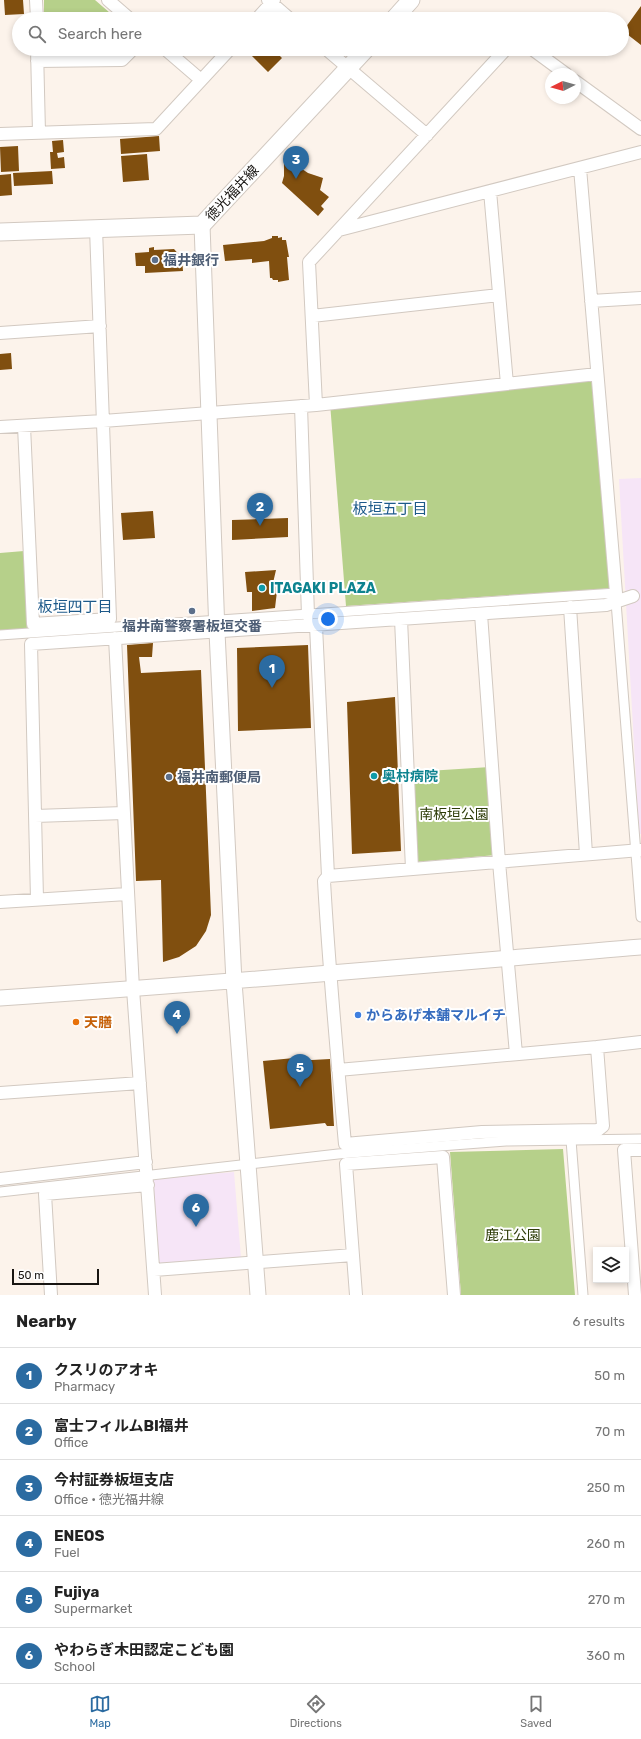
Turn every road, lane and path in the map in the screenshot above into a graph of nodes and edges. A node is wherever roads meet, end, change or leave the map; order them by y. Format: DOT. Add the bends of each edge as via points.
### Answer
graph roads {
  1 [pos="36,0"];
  2 [pos="108,0"];
  3 [pos="411,0"];
  4 [pos="271,1"];
  5 [pos="37,12"];
  6 [pos="122,12"];
  7 [pos="262,12"];
  8 [pos="283,12"];
  9 [pos="400,12"];
  10 [pos="37,56"];
  11 [pos="54,56"];
  12 [pos="126,56"];
  13 [pos="173,56"];
  14 [pos="223,56"];
  15 [pos="334,56"];
  16 [pos="360,56"];
  17 [pos="500,56"];
  18 [pos="542,56"];
  19 [pos="349,68"];
  20 [pos="558,68"];
  21 [pos="201,80"];
  22 [pos="581,84"];
  23 [pos="641,129"];
  24 [pos="39,133"];
  25 [pos="0,134"];
  26 [pos="427,135"];
  27 [pos="641,152"];
  28 [pos="580,168"];
  29 [pos="490,191"];
  30 [pos="202,225"];
  31 [pos="96,228"];
  32 [pos="338,230"];
  33 [pos="0,232"];
  34 [pos="499,295"];
  35 [pos="641,298"];
  36 [pos="591,301"];
  37 [pos="312,316"];
  38 [pos="100,326"];
  39 [pos="0,333"];
  40 [pos="597,374"];
  41 [pos="507,384"];
  42 [pos="316,405"];
  43 [pos="300,406"];
  44 [pos="209,412"];
  45 [pos="103,421"];
  46 [pos="24,426"];
  47 [pos="0,427"];
  48 [pos="633,596"];
  49 [pos="616,598"];
  50 [pos="570,607"];
  51 [pos="481,614"];
  52 [pos="308,615"];
  53 [pos="401,619"];
  54 [pos="217,626"];
  55 [pos="316,626"];
  56 [pos="0,635"];
  57 [pos="115,638"];
  58 [pos="124,813"];
  59 [pos="35,816"];
  60 [pos="638,850"];
  61 [pos="586,854"];
  62 [pos="499,862"];
  63 [pos="412,869"];
  64 [pos="328,876"];
  65 [pos="128,894"];
  66 [pos="37,900"];
  67 [pos="0,902"];
  68 [pos="641,917"];
  69 [pos="641,947"];
  70 [pos="507,958"];
  71 [pos="329,972"];
  72 [pos="234,982"];
  73 [pos="133,989"];
  74 [pos="0,998"];
  75 [pos="641,1042"];
  76 [pos="597,1047"];
  77 [pos="516,1054"];
  78 [pos="338,1070"];
  79 [pos="140,1083"];
  80 [pos="0,1094"];
  81 [pos="641,1139"];
  82 [pos="571,1140"];
  83 [pos="641,1150"];
  84 [pos="146,1162"];
  85 [pos="248,1165"];
  86 [pos="0,1179"];
  87 [pos="147,1181"];
  88 [pos="0,1192"];
  89 [pos="353,1255"];
  90 [pos="255,1262"];
  91 [pos="154,1270"];
  92 [pos="51,1295"];
  93 [pos="155,1295"];
  94 [pos="258,1295"];
  95 [pos="356,1295"];
  96 [pos="454,1295"];
  97 [pos="583,1295"];
  98 [pos="635,1295"];
  1 -- 5 [label="street"];
  2 -- 6 [label="street"];
  3 -- 9 [label="main road"];
  4 -- 7 [label="street"];
  4 -- 8 [label="street"];
  10 -- 24 [label="street"];
  11 -- 12 [label="street" via="122,60"];
  13 -- 21 [label="street"];
  14 -- 21 [label="street"];
  15 -- 19 [label="street"];
  16 -- 19 [label="main road, 徳光福井線"];
  17 -- 26 [label="street"];
  18 -- 20 [label="street"];
  19 -- 26 [label="street"];
  19 -- 30 [label="main road, 徳光福井線"];
  21 -- 24 [label="street" via="156,129"];
  22 -- 23 [label="street"];
  24 -- 25 [label="street"];
  26 -- 32 [label="street"];
  27 -- 28 [label="street"];
  28 -- 29 [label="street"];
  28 -- 36 [label="street"];
  29 -- 32 [label="street"];
  29 -- 34 [label="street"];
  30 -- 31 [label="main road, 徳光福井線"];
  30 -- 44 [label="street"];
  31 -- 33 [label="main road, 徳光福井線"];
  31 -- 38 [label="street"];
  32 -- 37 [label="street" via="309,262"];
  34 -- 37 [label="street"];
  34 -- 41 [label="street"];
  35 -- 36 [label="street"];
  36 -- 40 [label="street"];
  37 -- 42 [label="street"];
  38 -- 39 [label="street"];
  38 -- 45 [label="street"];
  40 -- 41 [label="street"];
  40 -- 49 [label="street"];
  41 -- 42 [label="street"];
  42 -- 43 [label="street"];
  43 -- 44 [label="street"];
  43 -- 52 [label="street"];
  44 -- 45 [label="street"];
  44 -- 54 [label="street"];
  45 -- 46 [label="street"];
  45 -- 46 [label="street" via="110,619 32,624"];
  46 -- 47 [label="street"];
  48 -- 49 [label="street"];
  49 -- 50 [label="street" via="606,605"];
  49 -- 52 [label="street"];
  49 -- 60 [label="street"];
  50 -- 51 [label="street"];
  50 -- 61 [label="street"];
  51 -- 53 [label="street"];
  51 -- 62 [label="street"];
  52 -- 54 [label="street"];
  53 -- 55 [label="street"];
  53 -- 63 [label="street"];
  54 -- 55 [label="street"];
  54 -- 56 [label="street"];
  54 -- 57 [label="street"];
  54 -- 72 [label="street"];
  55 -- 64 [label="street"];
  57 -- 58 [label="street"];
  57 -- 59 [label="street" via="31,644"];
  58 -- 59 [label="street"];
  58 -- 65 [label="street"];
  59 -- 66 [label="street"];
  60 -- 61 [label="street"];
  60 -- 68 [label="street"];
  61 -- 62 [label="street"];
  62 -- 63 [label="street"];
  62 -- 70 [label="street"];
  63 -- 64 [label="street"];
  64 -- 71 [label="street" via="324,881"];
  65 -- 66 [label="street"];
  65 -- 73 [label="street"];
  66 -- 67 [label="street"];
  69 -- 70 [label="street"];
  70 -- 71 [label="street"];
  70 -- 77 [label="street"];
  71 -- 72 [label="street"];
  71 -- 78 [label="street"];
  72 -- 73 [label="street"];
  72 -- 85 [label="street"];
  73 -- 74 [label="street"];
  73 -- 79 [label="street"];
  75 -- 76 [label="street"];
  76 -- 77 [label="street"];
  76 -- 78 [label="street" via="603,1126 598,1130 482,1132 345,1144"];
  77 -- 78 [label="street"];
  79 -- 80 [label="street"];
  79 -- 84 [label="street"];
  81 -- 82 [label="street"];
  82 -- 85 [label="street" via="453,1144"];
  82 -- 97 [label="street"];
  83 -- 98 [label="street" via="624,1150"];
  84 -- 86 [label="street"];
  84 -- 87 [label="street"];
  85 -- 87 [label="street"];
  85 -- 90 [label="street"];
  87 -- 88 [label="street"];
  87 -- 91 [label="street"];
  87 -- 92 [label="street" via="45,1194"];
  89 -- 90 [label="street"];
  89 -- 95 [label="street"];
  89 -- 96 [label="street" via="346,1164 443,1157"];
  90 -- 91 [label="street"];
  90 -- 94 [label="street"];
  91 -- 93 [label="street"];
}
